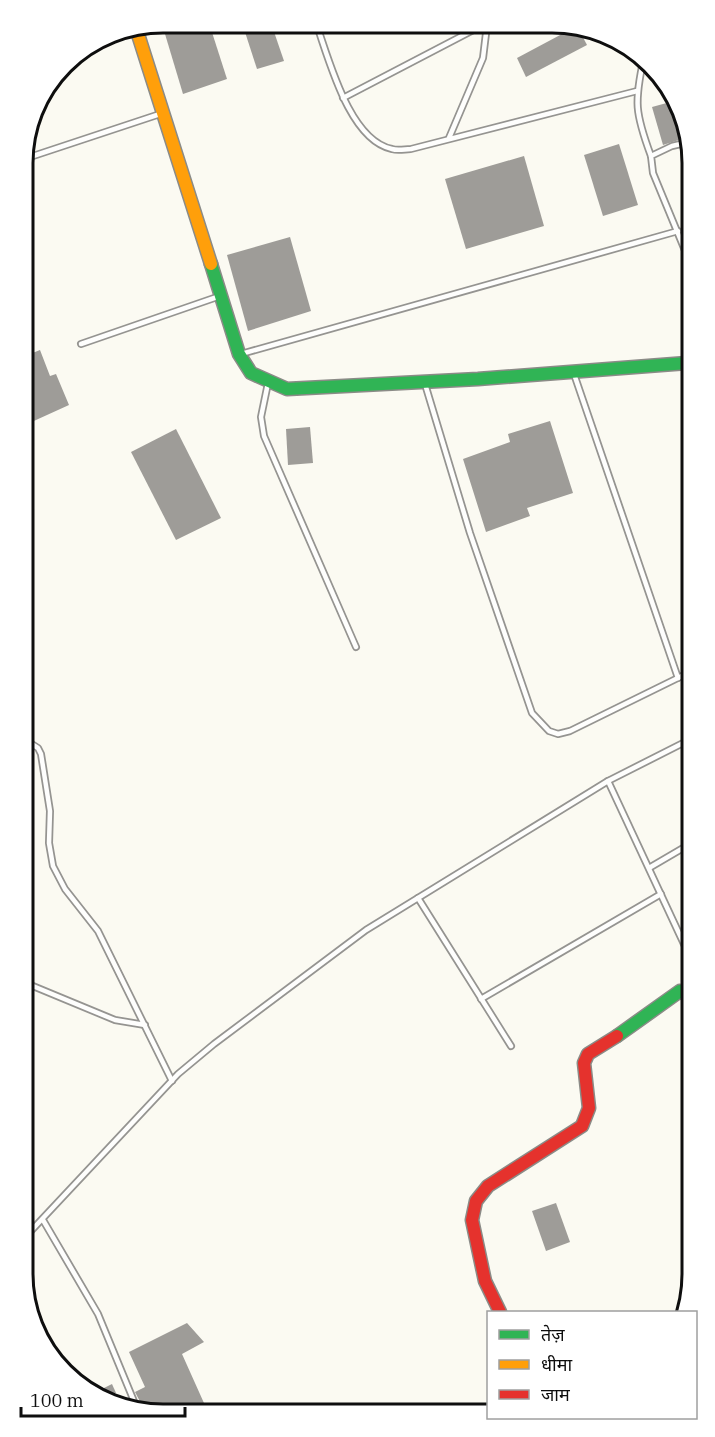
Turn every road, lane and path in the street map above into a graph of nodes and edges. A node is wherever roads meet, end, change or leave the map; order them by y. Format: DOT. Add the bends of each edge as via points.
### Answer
graph roads {
  1 [pos="320,33"];
  2 [pos="469,33"];
  3 [pos="485,33"];
  4 [pos="138,35"];
  5 [pos="642,69"];
  6 [pos="637,91"];
  7 [pos="343,98"];
  8 [pos="163,113"];
  9 [pos="449,138"];
  10 [pos="681,144"];
  11 [pos="33,156"];
  12 [pos="651,156"];
  13 [pos="678,231"];
  14 [pos="682,242"];
  15 [pos="221,296"];
  16 [pos="81,344"];
  17 [pos="239,354"];
  18 [pos="682,363"];
  19 [pos="573,371"];
  20 [pos="424,382"];
  21 [pos="268,383"];
  22 [pos="356,647"];
  23 [pos="682,676"];
  24 [pos="678,678"];
  25 [pos="682,744"];
  26 [pos="33,745"];
  27 [pos="608,782"];
  28 [pos="682,849"];
  29 [pos="649,868"];
  30 [pos="661,894"];
  31 [pos="418,898"];
  32 [pos="682,940"];
  33 [pos="33,986"];
  34 [pos="682,993"];
  35 [pos="481,999"];
  36 [pos="145,1025"];
  37 [pos="511,1046"];
  38 [pos="172,1081"];
  39 [pos="43,1221"];
  40 [pos="33,1230"];
  41 [pos="500,1311"];
  42 [pos="134,1401"];
  1 -- 7 [label="lane"];
  2 -- 7 [label="lane"];
  3 -- 9 [label="lane" via="478,75"];
  4 -- 8 [label="street"];
  5 -- 6 [label="lane"];
  6 -- 9 [label="lane"];
  6 -- 12 [label="lane" via="638,120"];
  7 -- 9 [label="lane" via="368,134 392,150"];
  8 -- 11 [label="lane"];
  8 -- 15 [label="street"];
  10 -- 12 [label="lane"];
  12 -- 13 [label="lane" via="653,173"];
  13 -- 14 [label="lane"];
  13 -- 17 [label="lane"];
  15 -- 16 [label="lane"];
  15 -- 17 [label="street"];
  17 -- 21 [label="street" via="251,374"];
  18 -- 19 [label="street"];
  19 -- 20 [label="street"];
  19 -- 24 [label="lane"];
  20 -- 21 [label="street" via="287,389"];
  20 -- 24 [label="lane" via="470,533 532,713 542,726 558,734 570,731"];
  21 -- 22 [label="lane" via="261,417 264,436"];
  23 -- 24 [label="lane"];
  25 -- 27 [label="lane"];
  26 -- 36 [label="lane" via="41,754 53,866 65,889 98,931"];
  27 -- 29 [label="lane"];
  27 -- 31 [label="lane"];
  28 -- 29 [label="lane"];
  29 -- 30 [label="lane"];
  30 -- 32 [label="lane"];
  30 -- 35 [label="lane"];
  31 -- 35 [label="lane"];
  31 -- 38 [label="lane" via="366,930 214,1044"];
  33 -- 36 [label="lane" via="115,1020"];
  34 -- 41 [label="street" via="592,1049 584,1063 589,1108 582,1126 488,1186 476,1201 472,1220 485,1281"];
  35 -- 37 [label="lane"];
  36 -- 38 [label="lane"];
  38 -- 39 [label="lane"];
  39 -- 40 [label="lane"];
  39 -- 42 [label="lane" via="98,1314"];
}
